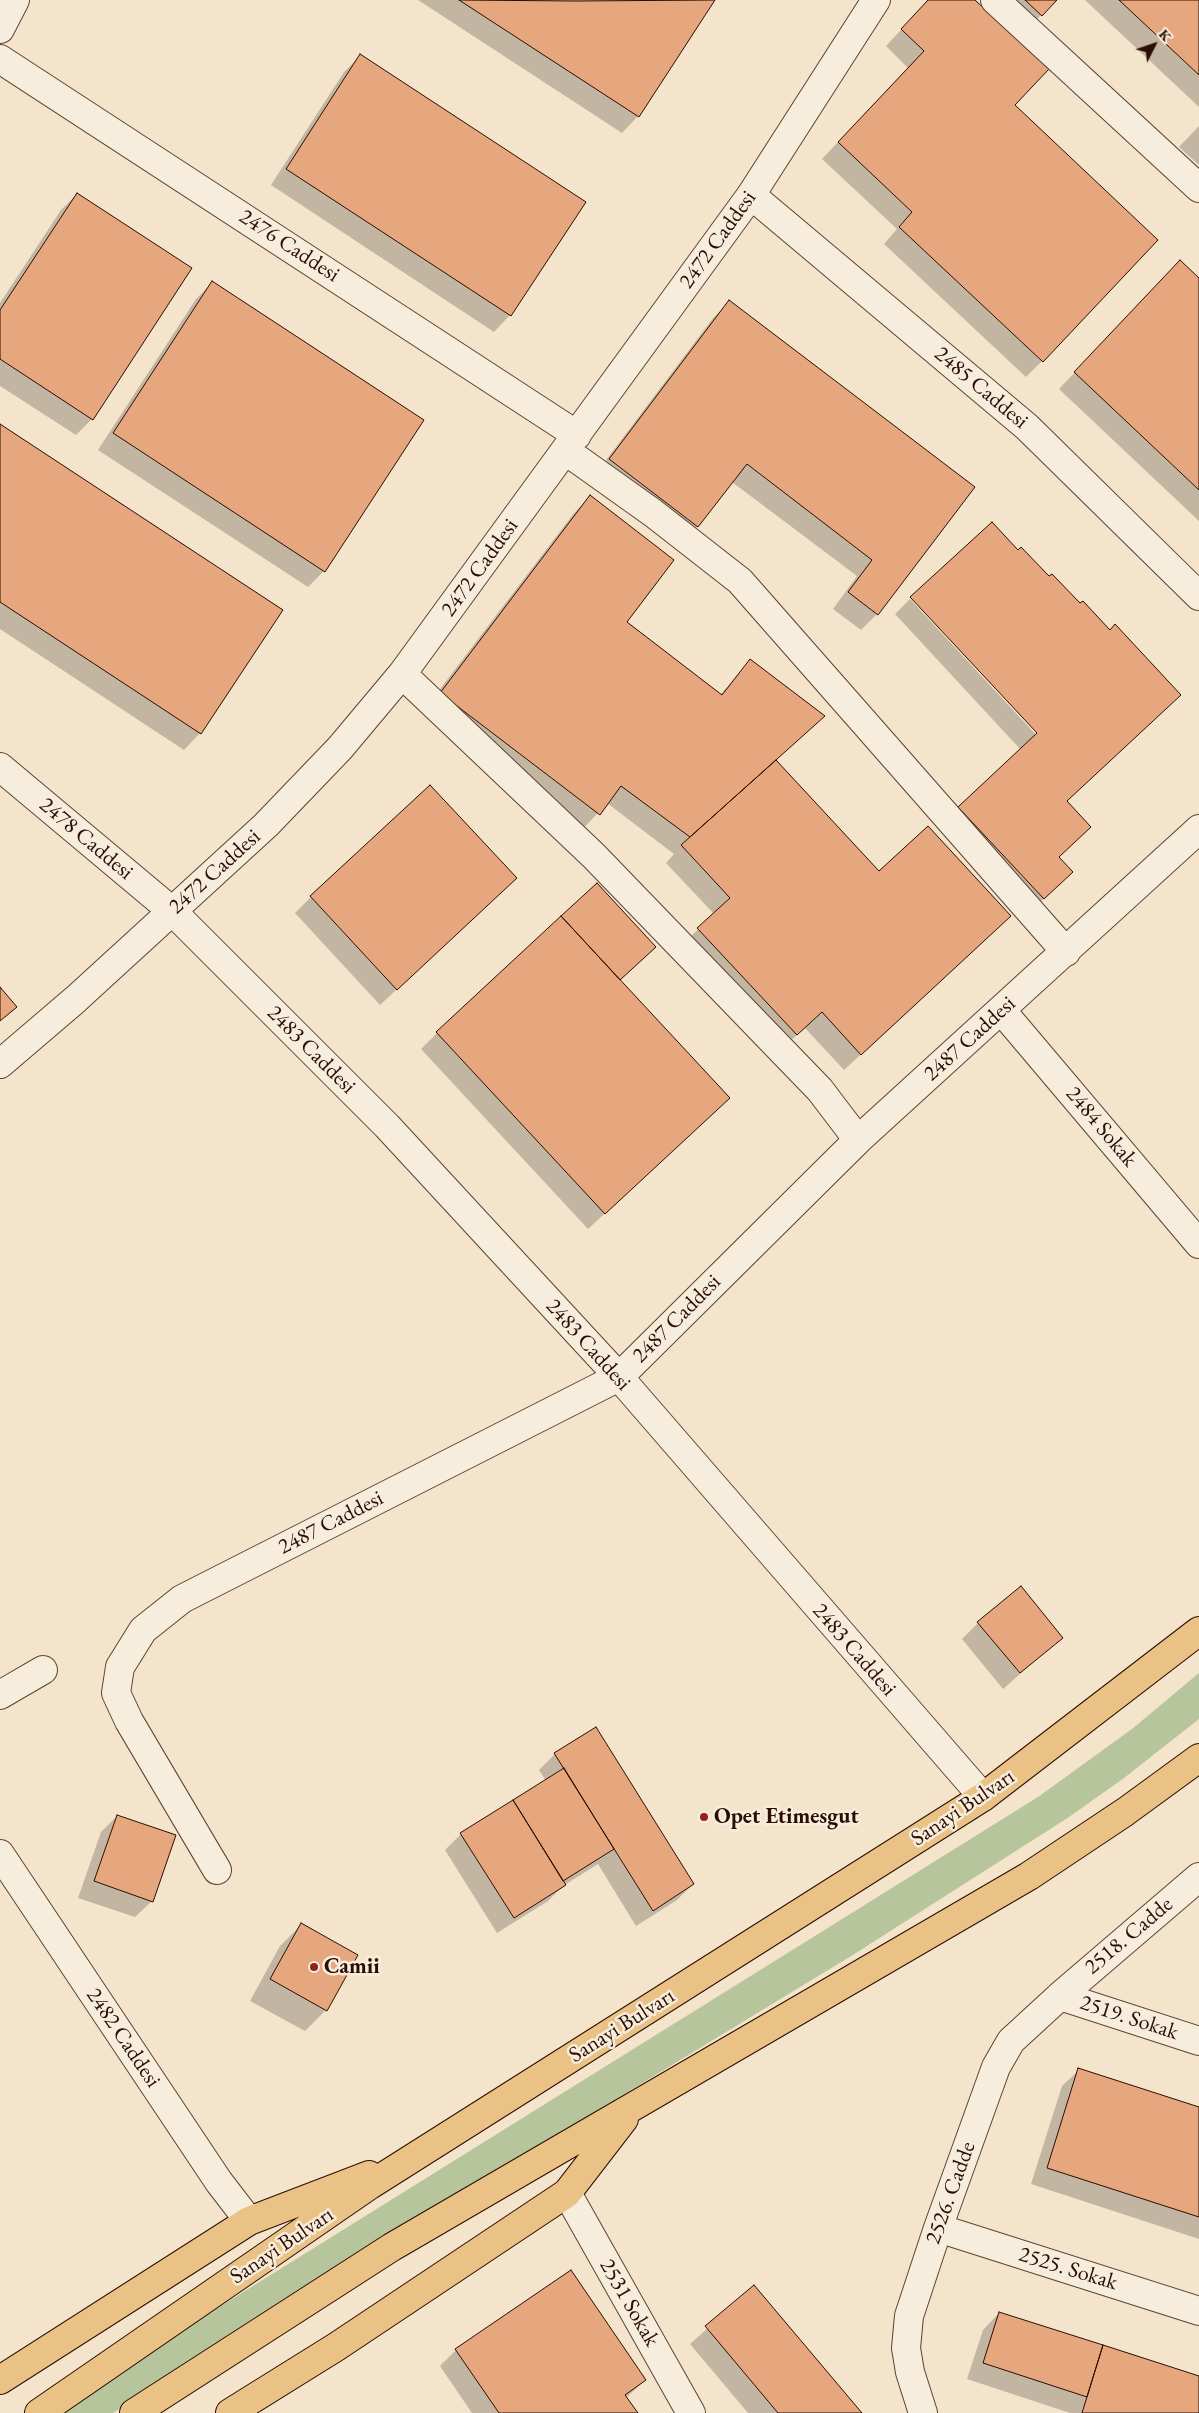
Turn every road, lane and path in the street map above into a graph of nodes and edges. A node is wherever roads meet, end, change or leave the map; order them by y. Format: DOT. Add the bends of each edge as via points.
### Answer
graph roads {
  1 [pos="15,0"];
  2 [pos="876,0"];
  3 [pos="995,0"];
  4 [pos="0,28"];
  5 [pos="0,59"];
  6 [pos="1199,188"];
  7 [pos="751,195"];
  8 [pos="572,443"];
  9 [pos="1199,596"];
  10 [pos="402,674"];
  11 [pos="0,767"];
  12 [pos="1199,829"];
  13 [pos="172,911"];
  14 [pos="1066,952"];
  15 [pos="1002,1011"];
  16 [pos="0,1064"];
  17 [pos="858,1140"];
  18 [pos="1199,1244"];
  19 [pos="619,1377"];
  20 [pos="1199,1631"];
  21 [pos="43,1670"];
  22 [pos="0,1695"];
  23 [pos="1199,1758"];
  24 [pos="983,1798"];
  25 [pos="0,1854"];
  26 [pos="217,1870"];
  27 [pos="1199,1877"];
  28 [pos="1060,1996"];
  29 [pos="1199,2041"];
  30 [pos="632,2109"];
  31 [pos="412,2159"];
  32 [pos="567,2194"];
  33 [pos="248,2221"];
  34 [pos="938,2228"];
  35 [pos="1199,2311"];
  36 [pos="0,2380"];
  37 [pos="39,2413"];
  38 [pos="134,2413"];
  39 [pos="230,2413"];
  40 [pos="691,2413"];
  41 [pos="924,2413"];
  1 -- 4 [label="street"];
  2 -- 7 [label="street, 2472 Caddesi"];
  3 -- 6 [label="street"];
  5 -- 8 [label="street, 2476 Caddesi"];
  7 -- 8 [label="street, 2472 Caddesi"];
  7 -- 9 [label="street, 2485 Caddesi" via="1027,427"];
  8 -- 10 [label="street, 2472 Caddesi"];
  8 -- 14 [label="street, 2476 Caddesi" via="653,513 740,581"];
  10 -- 13 [label="street, 2472 Caddesi" via="340,748 266,825"];
  10 -- 17 [label="street" via="594,856 820,1090"];
  11 -- 13 [label="street, 2478 Caddesi"];
  12 -- 14 [label="street, 2487 Caddesi"];
  13 -- 16 [label="street, 2472 Caddesi"];
  13 -- 19 [label="street, 2483 Caddesi" via="387,1126"];
  14 -- 15 [label="street, 2487 Caddesi"];
  15 -- 17 [label="street, 2487 Caddesi"];
  15 -- 18 [label="street, 2484 Sokak"];
  17 -- 19 [label="street, 2487 Caddesi"];
  19 -- 24 [label="street, 2483 Caddesi"];
  19 -- 26 [label="street, 2487 Caddesi" via="182,1599 143,1630 120,1667 116,1693 129,1721"];
  20 -- 24 [label="main road, Sanayi Bulvarı"];
  21 -- 22 [label="street"];
  23 -- 30 [label="main road" via="1029,1876"];
  24 -- 31 [label="main road, Sanayi Bulvarı"];
  25 -- 33 [label="street, 2482 Caddesi"];
  27 -- 28 [label="street, 2518. Cadde"];
  28 -- 29 [label="street, 2519. Sokak"];
  28 -- 34 [label="street, 2526. Cadde" via="1012,2041 996,2066"];
  30 -- 32 [label="main road"];
  30 -- 38 [label="main road" via="392,2247"];
  31 -- 33 [label="main road"];
  31 -- 37 [label="main road, Sanayi Bulvarı"];
  32 -- 39 [label="main road"];
  32 -- 40 [label="street, 2531 Sokak"];
  33 -- 36 [label="main road"];
  34 -- 35 [label="street, 2525. Sokak"];
  34 -- 41 [label="street, 2526. Cadde" via="910,2316 906,2348 910,2372"];
}
